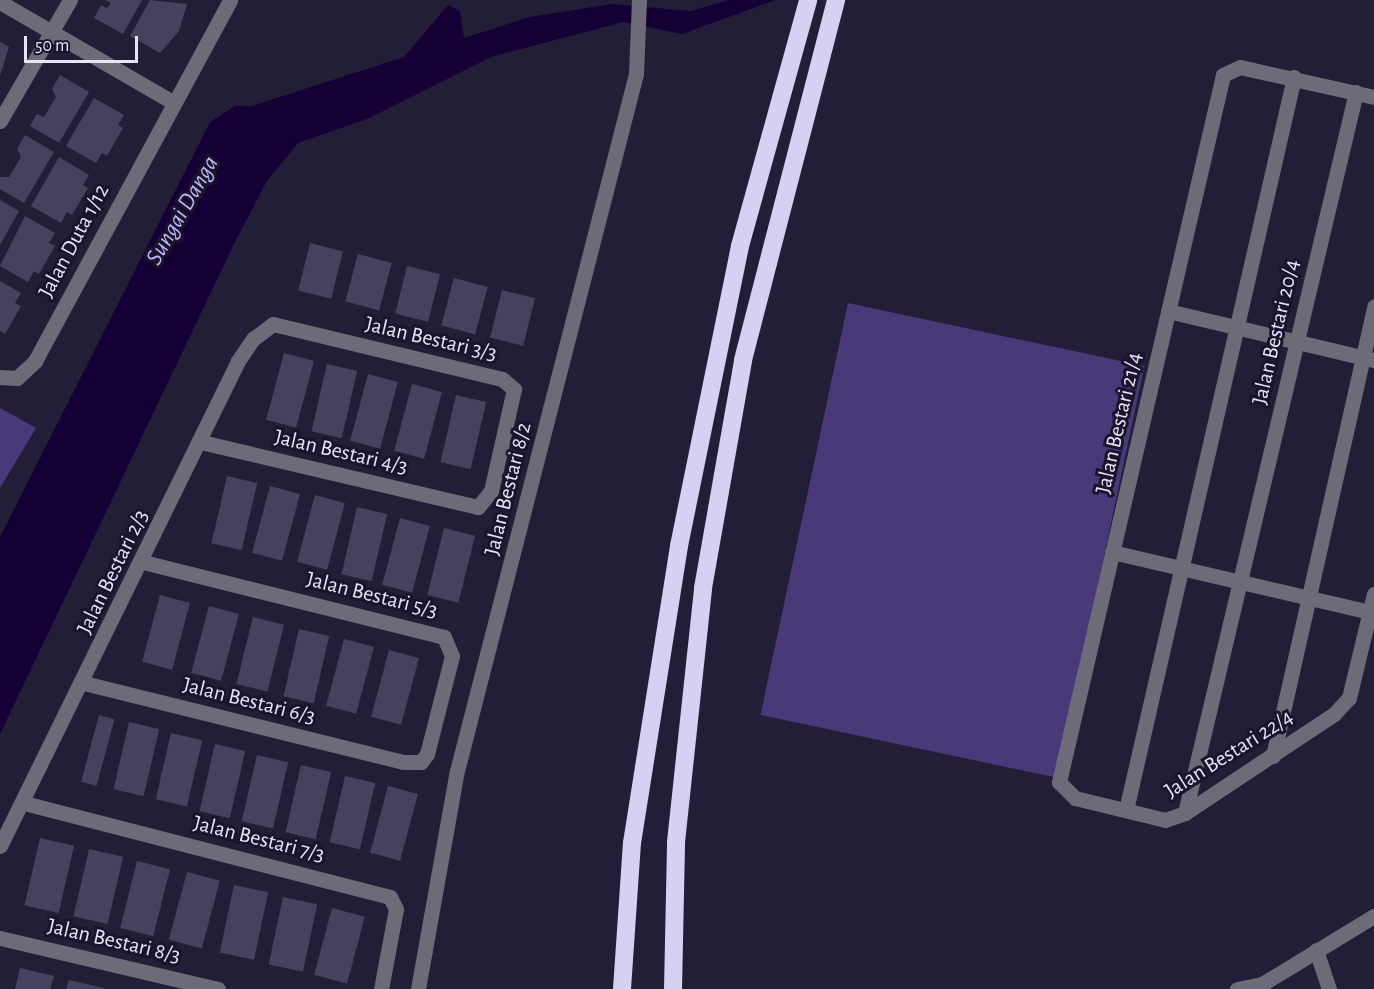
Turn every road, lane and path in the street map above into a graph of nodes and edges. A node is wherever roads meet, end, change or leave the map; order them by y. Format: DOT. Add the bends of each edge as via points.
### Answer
graph roads {
  1 [pos="70,0"];
  2 [pos="230,0"];
  3 [pos="639,0"];
  4 [pos="808,0"];
  5 [pos="836,0"];
  6 [pos="0,2"];
  7 [pos="52,32"];
  8 [pos="1294,77"];
  9 [pos="1356,92"];
  10 [pos="1374,97"];
  11 [pos="174,103"];
  12 [pos="0,121"];
  13 [pos="1374,306"];
  14 [pos="1168,311"];
  15 [pos="273,324"];
  16 [pos="1238,328"];
  17 [pos="1297,341"];
  18 [pos="1368,358"];
  19 [pos="0,377"];
  20 [pos="201,442"];
  21 [pos="470,506"];
  22 [pos="1112,552"];
  23 [pos="143,562"];
  24 [pos="1182,569"];
  25 [pos="1240,582"];
  26 [pos="1374,594"];
  27 [pos="1305,597"];
  28 [pos="1370,612"];
  29 [pos="84,683"];
  30 [pos="1273,756"];
  31 [pos="403,762"];
  32 [pos="1059,782"];
  33 [pos="24,803"];
  34 [pos="1126,810"];
  35 [pos="1185,813"];
  36 [pos="0,846"];
  37 [pos="1374,916"];
  38 [pos="0,938"];
  39 [pos="1316,950"];
  40 [pos="1263,987"];
  41 [pos="218,989"];
  42 [pos="381,989"];
  43 [pos="418,989"];
  44 [pos="622,989"];
  45 [pos="674,989"];
  46 [pos="1237,989"];
  47 [pos="1329,989"];
  1 -- 7 [label="street"];
  2 -- 11 [label="street"];
  3 -- 43 [label="street, Jalan Bestari 8/2" via="636,74 457,771"];
  4 -- 44 [label="highway" via="740,246 679,546 632,843"];
  5 -- 45 [label="highway" via="743,360 703,588 676,842"];
  6 -- 7 [label="street"];
  7 -- 11 [label="street"];
  7 -- 12 [label="street"];
  8 -- 9 [label="street"];
  8 -- 14 [label="street, Jalan Bestari 21/4" via="1240,67 1223,75"];
  8 -- 16 [label="street"];
  9 -- 10 [label="street"];
  9 -- 17 [label="street, Jalan Bestari 20/4"];
  11 -- 19 [label="street, Jalan Duta 1/12" via="28,372 17,378"];
  13 -- 18 [label="street"];
  14 -- 16 [label="street"];
  14 -- 22 [label="street, Jalan Bestari 21/4"];
  15 -- 20 [label="street, Jalan Bestari 2/3" via="253,339 238,361"];
  15 -- 21 [label="street, Jalan Bestari 3/3" via="511,383 515,397 489,498"];
  16 -- 17 [label="street"];
  16 -- 24 [label="street"];
  17 -- 18 [label="street"];
  17 -- 25 [label="street, Jalan Bestari 20/4"];
  18 -- 27 [label="street"];
  20 -- 21 [label="street, Jalan Bestari 4/3"];
  20 -- 23 [label="street, Jalan Bestari 2/3"];
  22 -- 24 [label="street"];
  22 -- 32 [label="street, Jalan Bestari 21/4"];
  23 -- 29 [label="street, Jalan Bestari 2/3"];
  23 -- 31 [label="street, Jalan Bestari 5/3" via="444,637 452,656 431,745 421,762"];
  24 -- 25 [label="street"];
  24 -- 34 [label="street"];
  25 -- 27 [label="street"];
  25 -- 35 [label="street, Jalan Bestari 20/4"];
  26 -- 28 [label="street"];
  27 -- 28 [label="street"];
  27 -- 30 [label="street"];
  28 -- 30 [label="street, Jalan Bestari 22/4" via="1349,698"];
  29 -- 31 [label="street, Jalan Bestari 6/3"];
  29 -- 33 [label="street, Jalan Bestari 2/3"];
  30 -- 35 [label="street, Jalan Bestari 22/4"];
  32 -- 34 [label="street, Jalan Bestari 22/4" via="1075,798"];
  33 -- 36 [label="street, Jalan Bestari 2/3"];
  33 -- 42 [label="street, Jalan Bestari 7/3" via="390,897 396,909"];
  34 -- 35 [label="street, Jalan Bestari 22/4" via="1165,820"];
  37 -- 39 [label="street"];
  38 -- 41 [label="street, Jalan Bestari 8/3"];
  39 -- 40 [label="street"];
  39 -- 47 [label="street"];
  40 -- 46 [label="street"];
}
